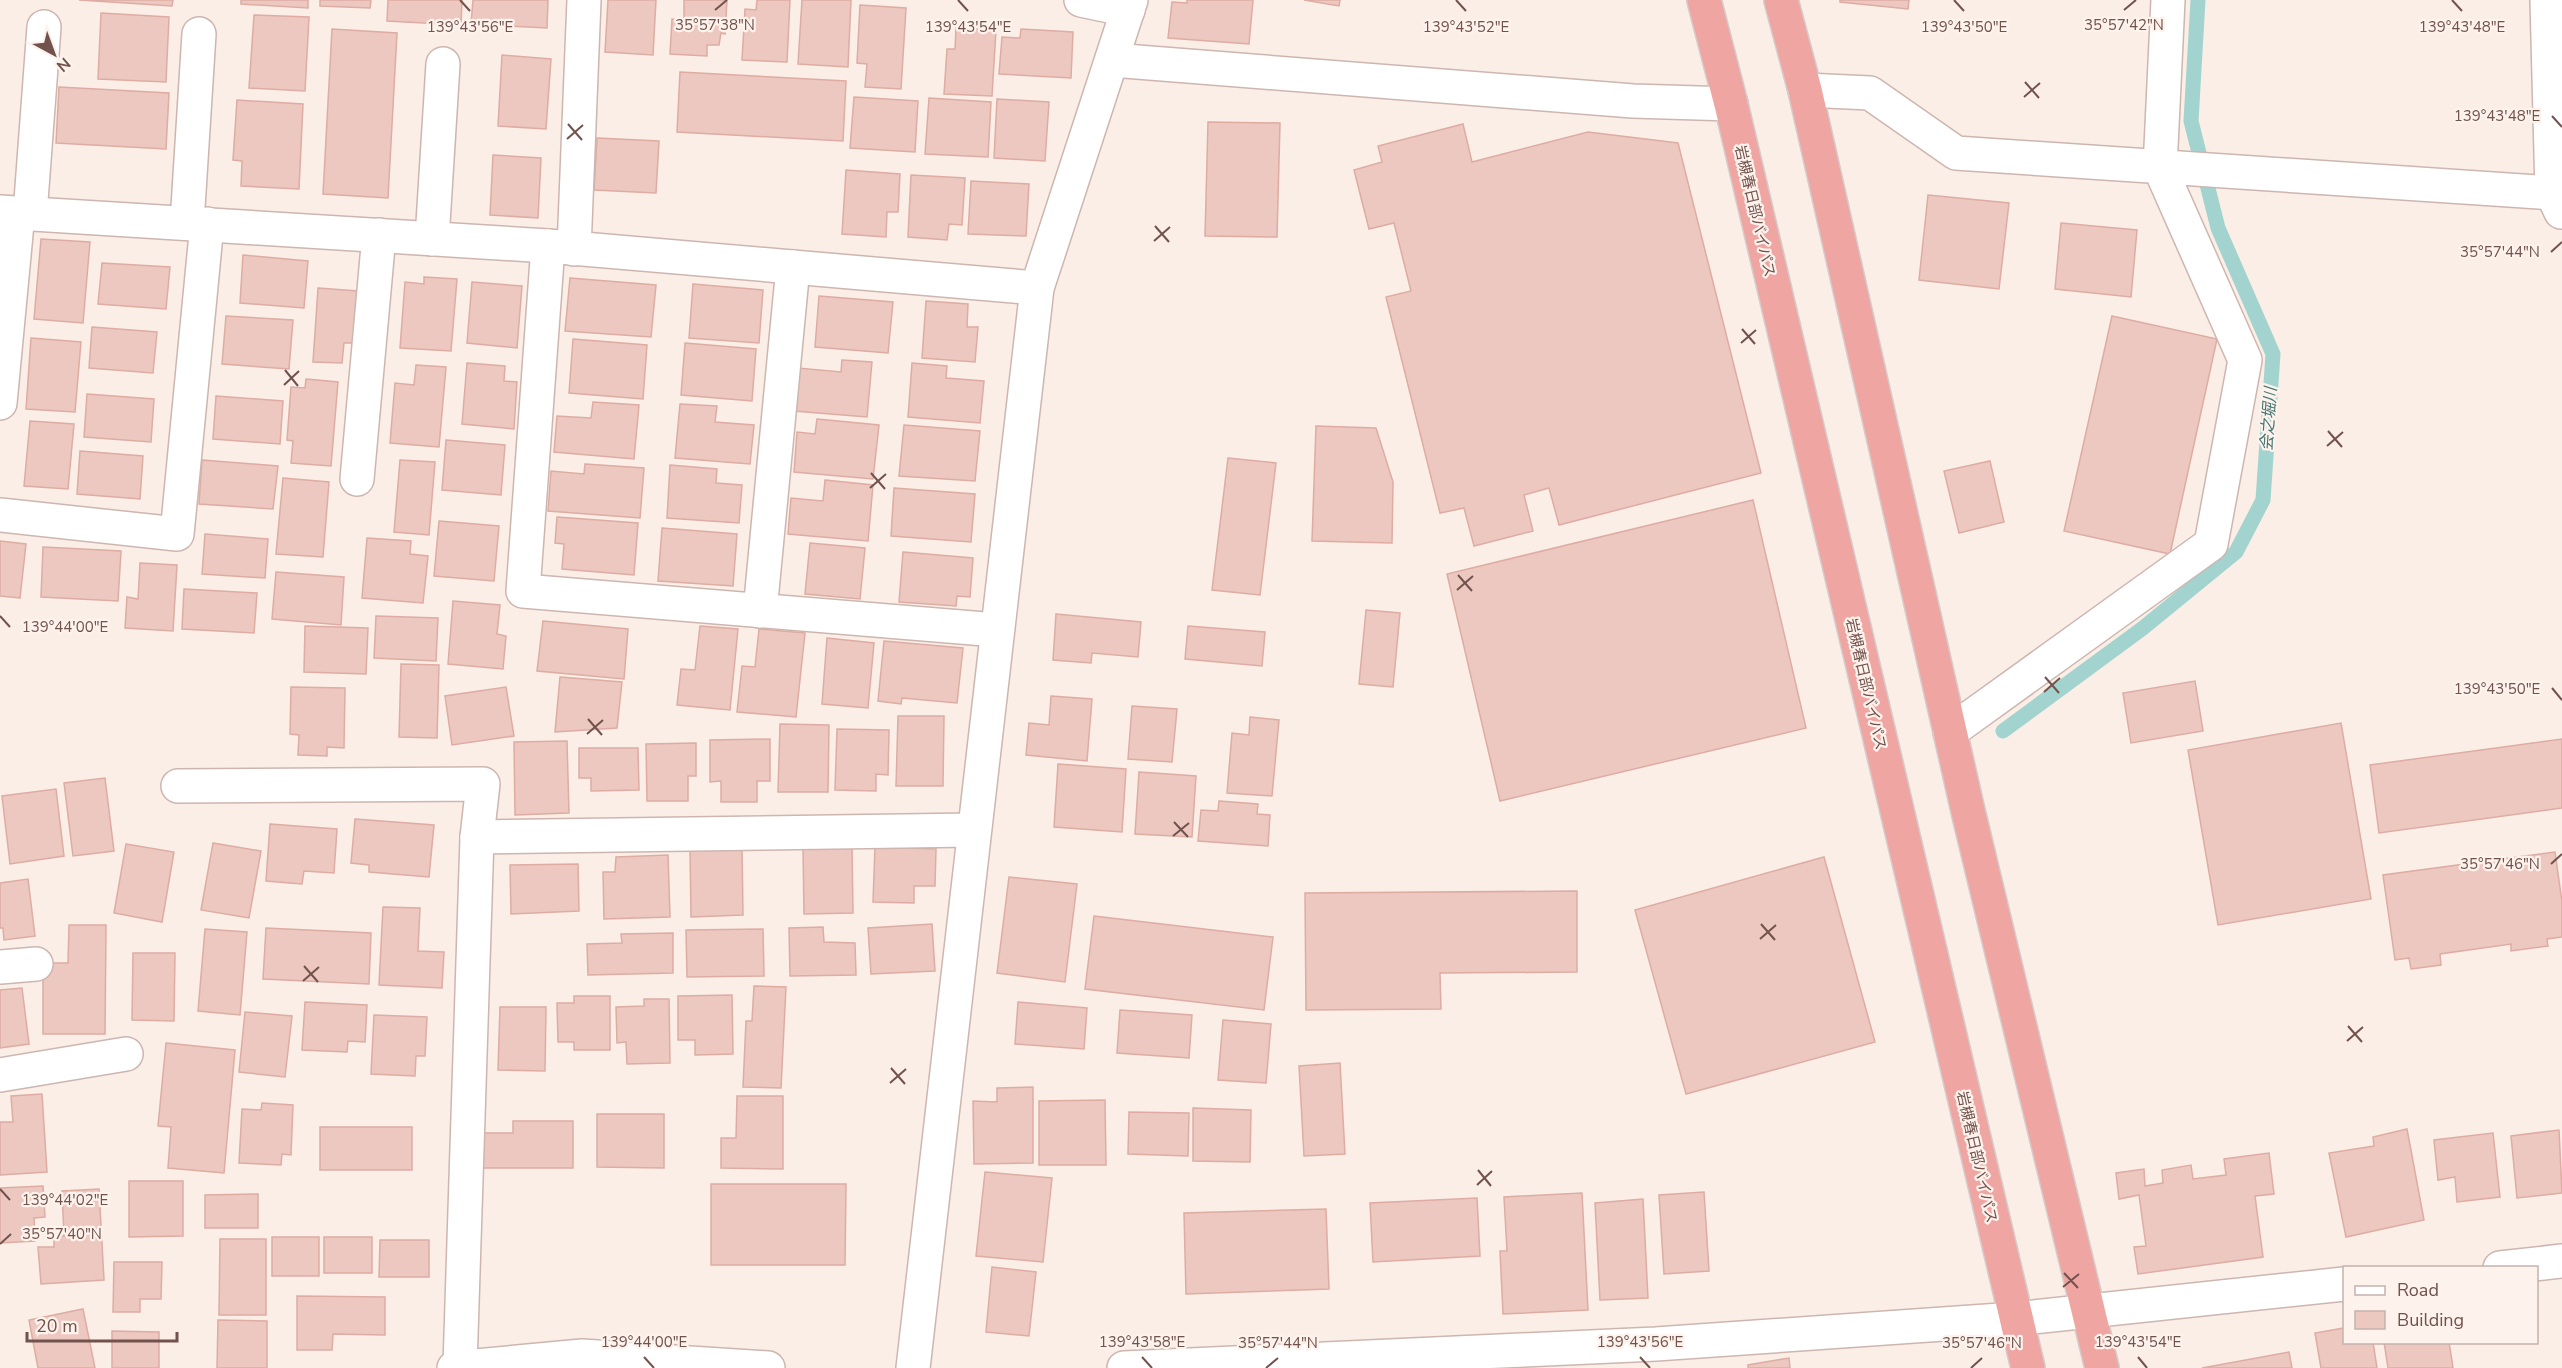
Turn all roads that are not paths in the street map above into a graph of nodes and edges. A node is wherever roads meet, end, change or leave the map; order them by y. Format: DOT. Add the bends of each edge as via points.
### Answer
graph roads {
  1 [pos="584,0"];
  2 [pos="1081,0"];
  3 [pos="1704,0"];
  4 [pos="1781,0"];
  5 [pos="2168,0"];
  6 [pos="2547,0"];
  7 [pos="1130,5"];
  8 [pos="44,27"];
  9 [pos="199,34"];
  10 [pos="1112,60"];
  11 [pos="443,64"];
  12 [pos="1805,90"];
  13 [pos="1731,104"];
  14 [pos="2172,168"];
  15 [pos="2557,203"];
  16 [pos="16,213"];
  17 [pos="197,224"];
  18 [pos="379,235"];
  19 [pos="432,239"];
  20 [pos="561,247"];
  21 [pos="793,267"];
  22 [pos="1037,288"];
  23 [pos="0,403"];
  24 [pos="357,479"];
  25 [pos="0,515"];
  26 [pos="760,611"];
  27 [pos="997,630"];
  28 [pos="1950,732"];
  29 [pos="178,786"];
  30 [pos="973,830"];
  31 [pos="477,837"];
  32 [pos="36,964"];
  33 [pos="0,967"];
  34 [pos="126,1054"];
  35 [pos="0,1075"];
  36 [pos="2562,1261"];
  37 [pos="2518,1266"];
  38 [pos="2343,1284"];
  39 [pos="2087,1311"];
  40 [pos="2015,1319"];
  41 [pos="1656,1356"];
  42 [pos="457,1367"];
  43 [pos="768,1368"];
  44 [pos="913,1368"];
  45 [pos="1124,1368"];
  46 [pos="2028,1368"];
  47 [pos="2102,1368"];
  1 -- 20 [label="street"];
  2 -- 7 [label="street"];
  3 -- 13 [label="highway, 岩槻春日部バイパス"];
  4 -- 12 [label="highway"];
  5 -- 14 [label="street"];
  6 -- 15 [label="street"];
  7 -- 10 [label="street"];
  8 -- 16 [label="street"];
  9 -- 17 [label="street"];
  10 -- 13 [label="street" via="1633,101"];
  10 -- 22 [label="street"];
  11 -- 19 [label="street"];
  12 -- 14 [label="street" via="1870,93 1956,153"];
  12 -- 28 [label="highway"];
  13 -- 40 [label="highway, 岩槻春日部バイパス"];
  14 -- 15 [label="street"];
  14 -- 28 [label="street" via="2245,360 2211,544"];
  16 -- 17 [label="street"];
  16 -- 23 [label="street"];
  17 -- 18 [label="street"];
  17 -- 25 [label="street" via="177,534"];
  18 -- 19 [label="street"];
  18 -- 24 [label="street"];
  19 -- 20 [label="street"];
  20 -- 21 [label="street"];
  20 -- 26 [label="street" via="523,591"];
  21 -- 22 [label="street"];
  21 -- 26 [label="street"];
  22 -- 27 [label="street"];
  26 -- 27 [label="street"];
  27 -- 30 [label="street"];
  28 -- 39 [label="highway"];
  29 -- 31 [label="street" via="483,784"];
  30 -- 31 [label="street"];
  30 -- 44 [label="street"];
  31 -- 42 [label="street"];
  32 -- 33 [label="street"];
  34 -- 35 [label="street"];
  36 -- 37 [label="street"];
  38 -- 39 [label="street"];
  39 -- 40 [label="street"];
  39 -- 47 [label="highway"];
  40 -- 41 [label="street"];
  40 -- 46 [label="highway, 岩槻春日部バイパス"];
  41 -- 45 [label="street"];
  42 -- 43 [label="street" via="582,1356"];
}
